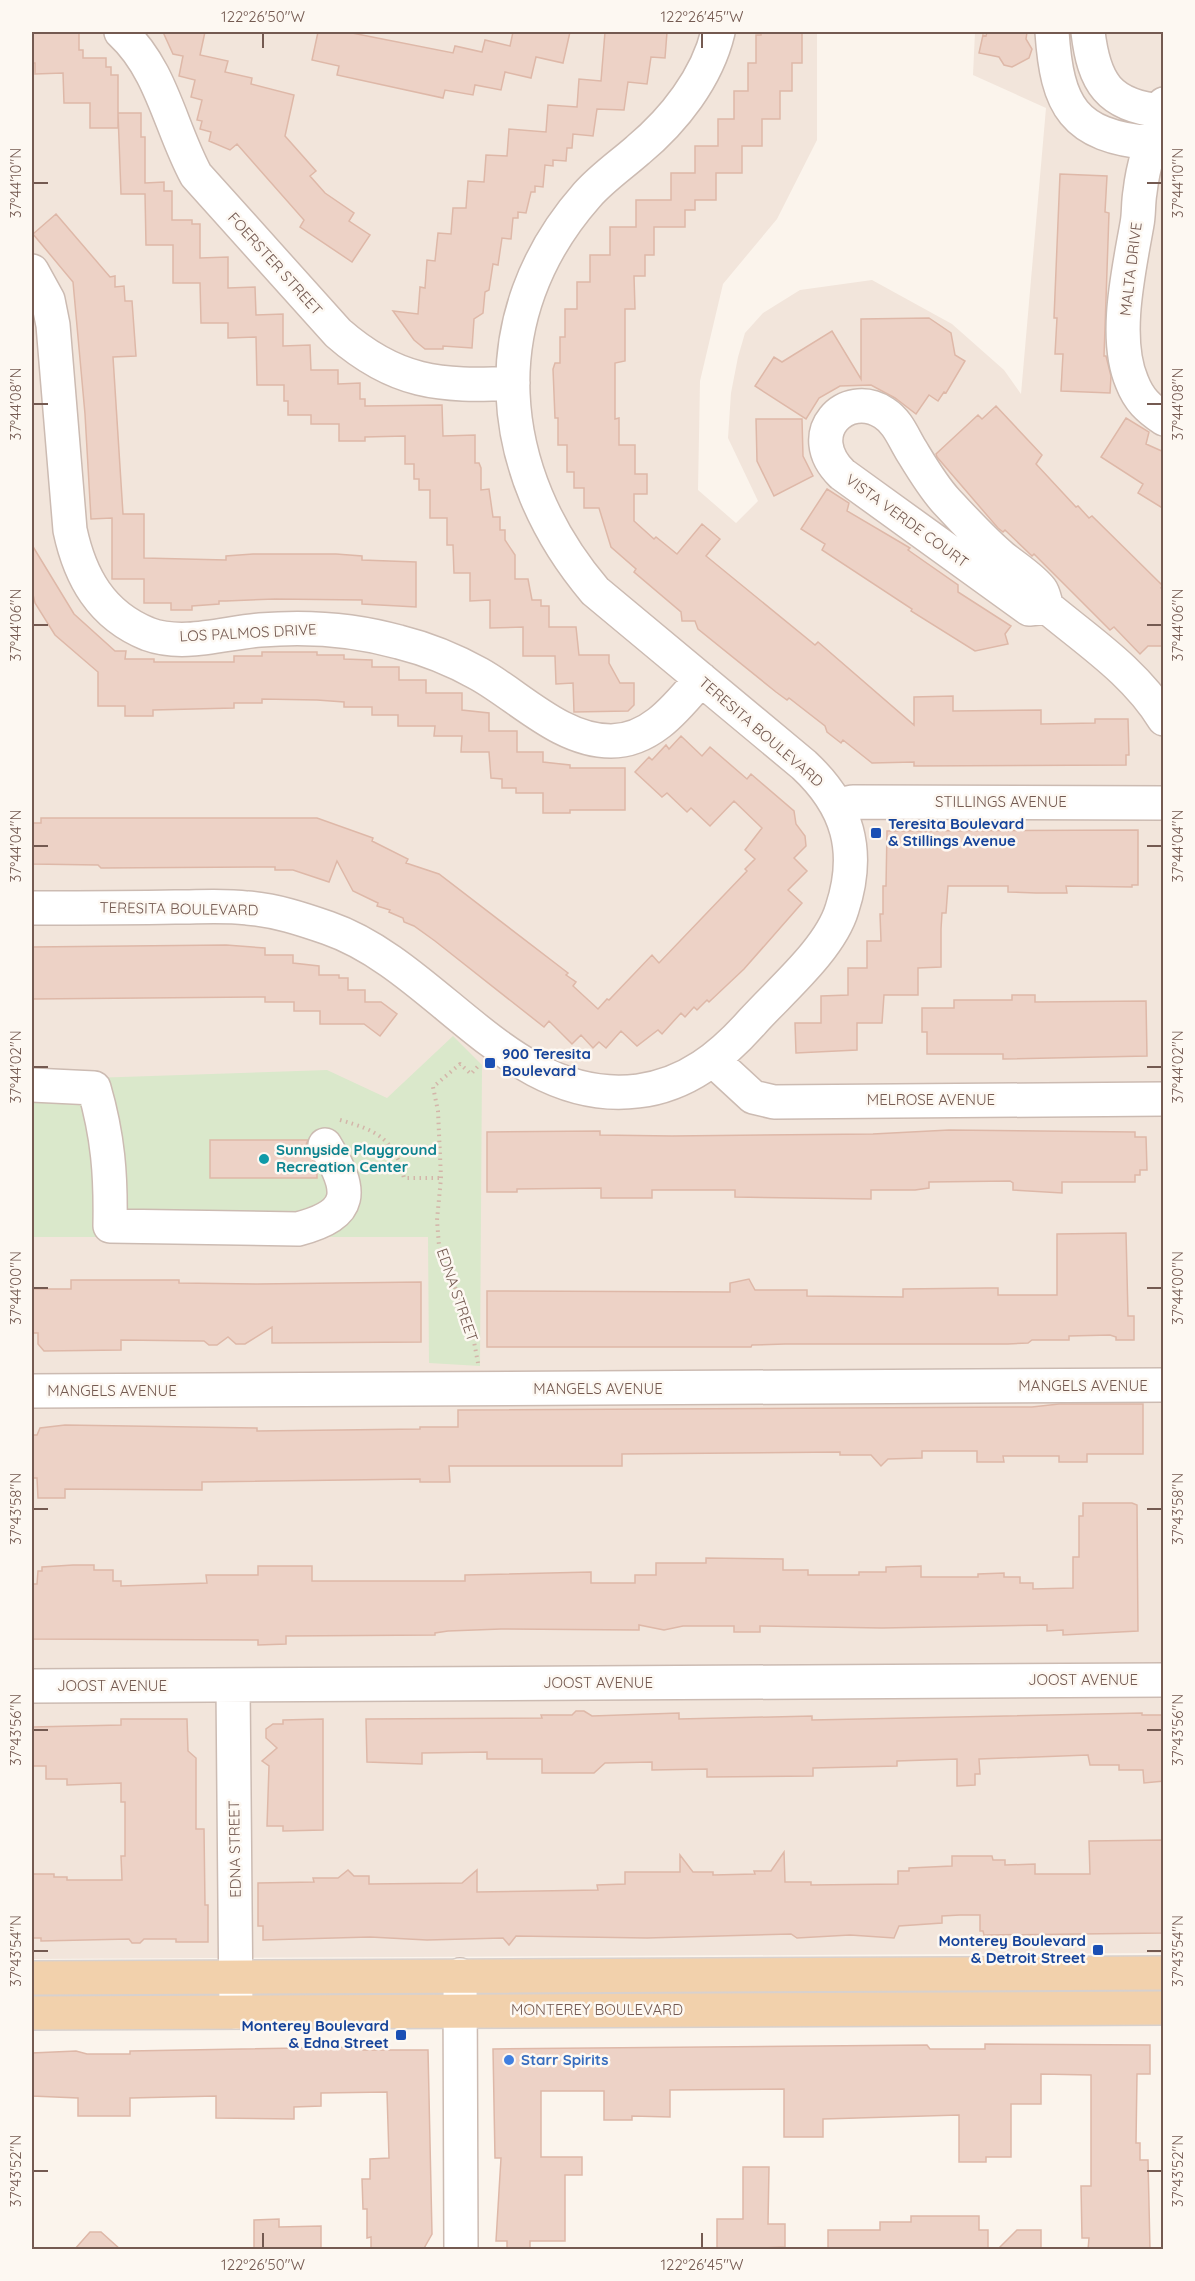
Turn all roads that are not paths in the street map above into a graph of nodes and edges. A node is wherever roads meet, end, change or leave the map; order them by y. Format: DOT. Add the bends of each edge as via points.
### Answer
graph roads {
  1 [pos="121,32"];
  2 [pos="718,32"];
  3 [pos="1052,32"];
  4 [pos="1088,32"];
  5 [pos="1162,107"];
  6 [pos="1151,143"];
  7 [pos="1164,172"];
  8 [pos="32,271"];
  9 [pos="513,383"];
  10 [pos="1164,419"];
  11 [pos="1047,607"];
  12 [pos="701,679"];
  13 [pos="1164,719"];
  14 [pos="1164,803"];
  15 [pos="838,805"];
  16 [pos="32,908"];
  17 [pos="714,1061"];
  18 [pos="32,1085"];
  19 [pos="1164,1099"];
  20 [pos="329,1132"];
  21 [pos="1164,1385"];
  22 [pos="32,1391"];
  23 [pos="1164,1680"];
  24 [pos="32,1686"];
  25 [pos="233,1686"];
  26 [pos="1164,1973"];
  27 [pos="831,1974"];
  28 [pos="460,1976"];
  29 [pos="236,1977"];
  30 [pos="32,1978"];
  31 [pos="1164,2008"];
  32 [pos="831,2009"];
  33 [pos="460,2011"];
  34 [pos="236,2012"];
  35 [pos="32,2013"];
  36 [pos="461,2250"];
  1 -- 9 [label="street, FOERSTER STREET" via="152,71 196,175 338,333 384,367 414,378 455,384"];
  2 -- 9 [label="street, TERESITA BOULEVARD" via="700,77 681,106 659,131 589,193 550,245 524,311 514,354"];
  3 -- 6 [label="street" via="1060,86 1071,110 1089,127 1112,138"];
  4 -- 5 [label="street" via="1096,72 1104,87 1126,104 1140,109"];
  5 -- 6 [label="street, MALTA DRIVE"];
  6 -- 7 [label="street"];
  6 -- 10 [label="street, MALTA DRIVE" via="1130,260 1125,354 1143,405"];
  8 -- 12 [label="street, LOS PALMOS DRIVE" via="48,300 53,325 75,554 85,580 122,622 150,635 185,639 291,628 365,633 440,655 477,673 569,731 590,739 634,737 660,723"];
  9 -- 12 [label="street, TERESITA BOULEVARD" via="522,464 551,531 571,563 622,616"];
  11 -- 11 [label="street, VISTA VERDE COURT" via="1041,590 999,555 945,500 897,425 885,414 872,407 858,406 831,422 824,435 825,450 842,474 1029,609"];
  11 -- 13 [label="street, VISTA VERDE COURT" via="1131,676"];
  12 -- 15 [label="street, TERESITA BOULEVARD" via="822,782"];
  14 -- 15 [label="street, STILLINGS AVENUE"];
  15 -- 17 [label="street, TERESITA BOULEVARD" via="847,828 851,857 850,884 841,915 824,943"];
  16 -- 17 [label="street, TERESITA BOULEVARD" via="248,908 332,929 396,966 525,1065 587,1091 654,1089"];
  17 -- 19 [label="street, MELROSE AVENUE" via="753,1096 774,1102"];
  18 -- 20 [label="street" via="94,1088 105,1125 111,1175 110,1226 298,1228 319,1223 334,1216 346,1187"];
  21 -- 22 [label="street, MANGELS AVENUE"];
  23 -- 25 [label="street, JOOST AVENUE"];
  24 -- 25 [label="street, JOOST AVENUE"];
  25 -- 29 [label="street, EDNA STREET"];
  26 -- 27 [label="main road"];
  27 -- 28 [label="main road"];
  27 -- 32 [label="main road"];
  28 -- 29 [label="main road"];
  28 -- 33 [label="street"];
  29 -- 30 [label="main road"];
  29 -- 34 [label="street, EDNA STREET"];
  31 -- 32 [label="main road, MONTEREY BOULEVARD"];
  32 -- 33 [label="main road, MONTEREY BOULEVARD"];
  33 -- 34 [label="main road, MONTEREY BOULEVARD"];
  33 -- 36 [label="street"];
  34 -- 35 [label="main road, MONTEREY BOULEVARD"];
}
